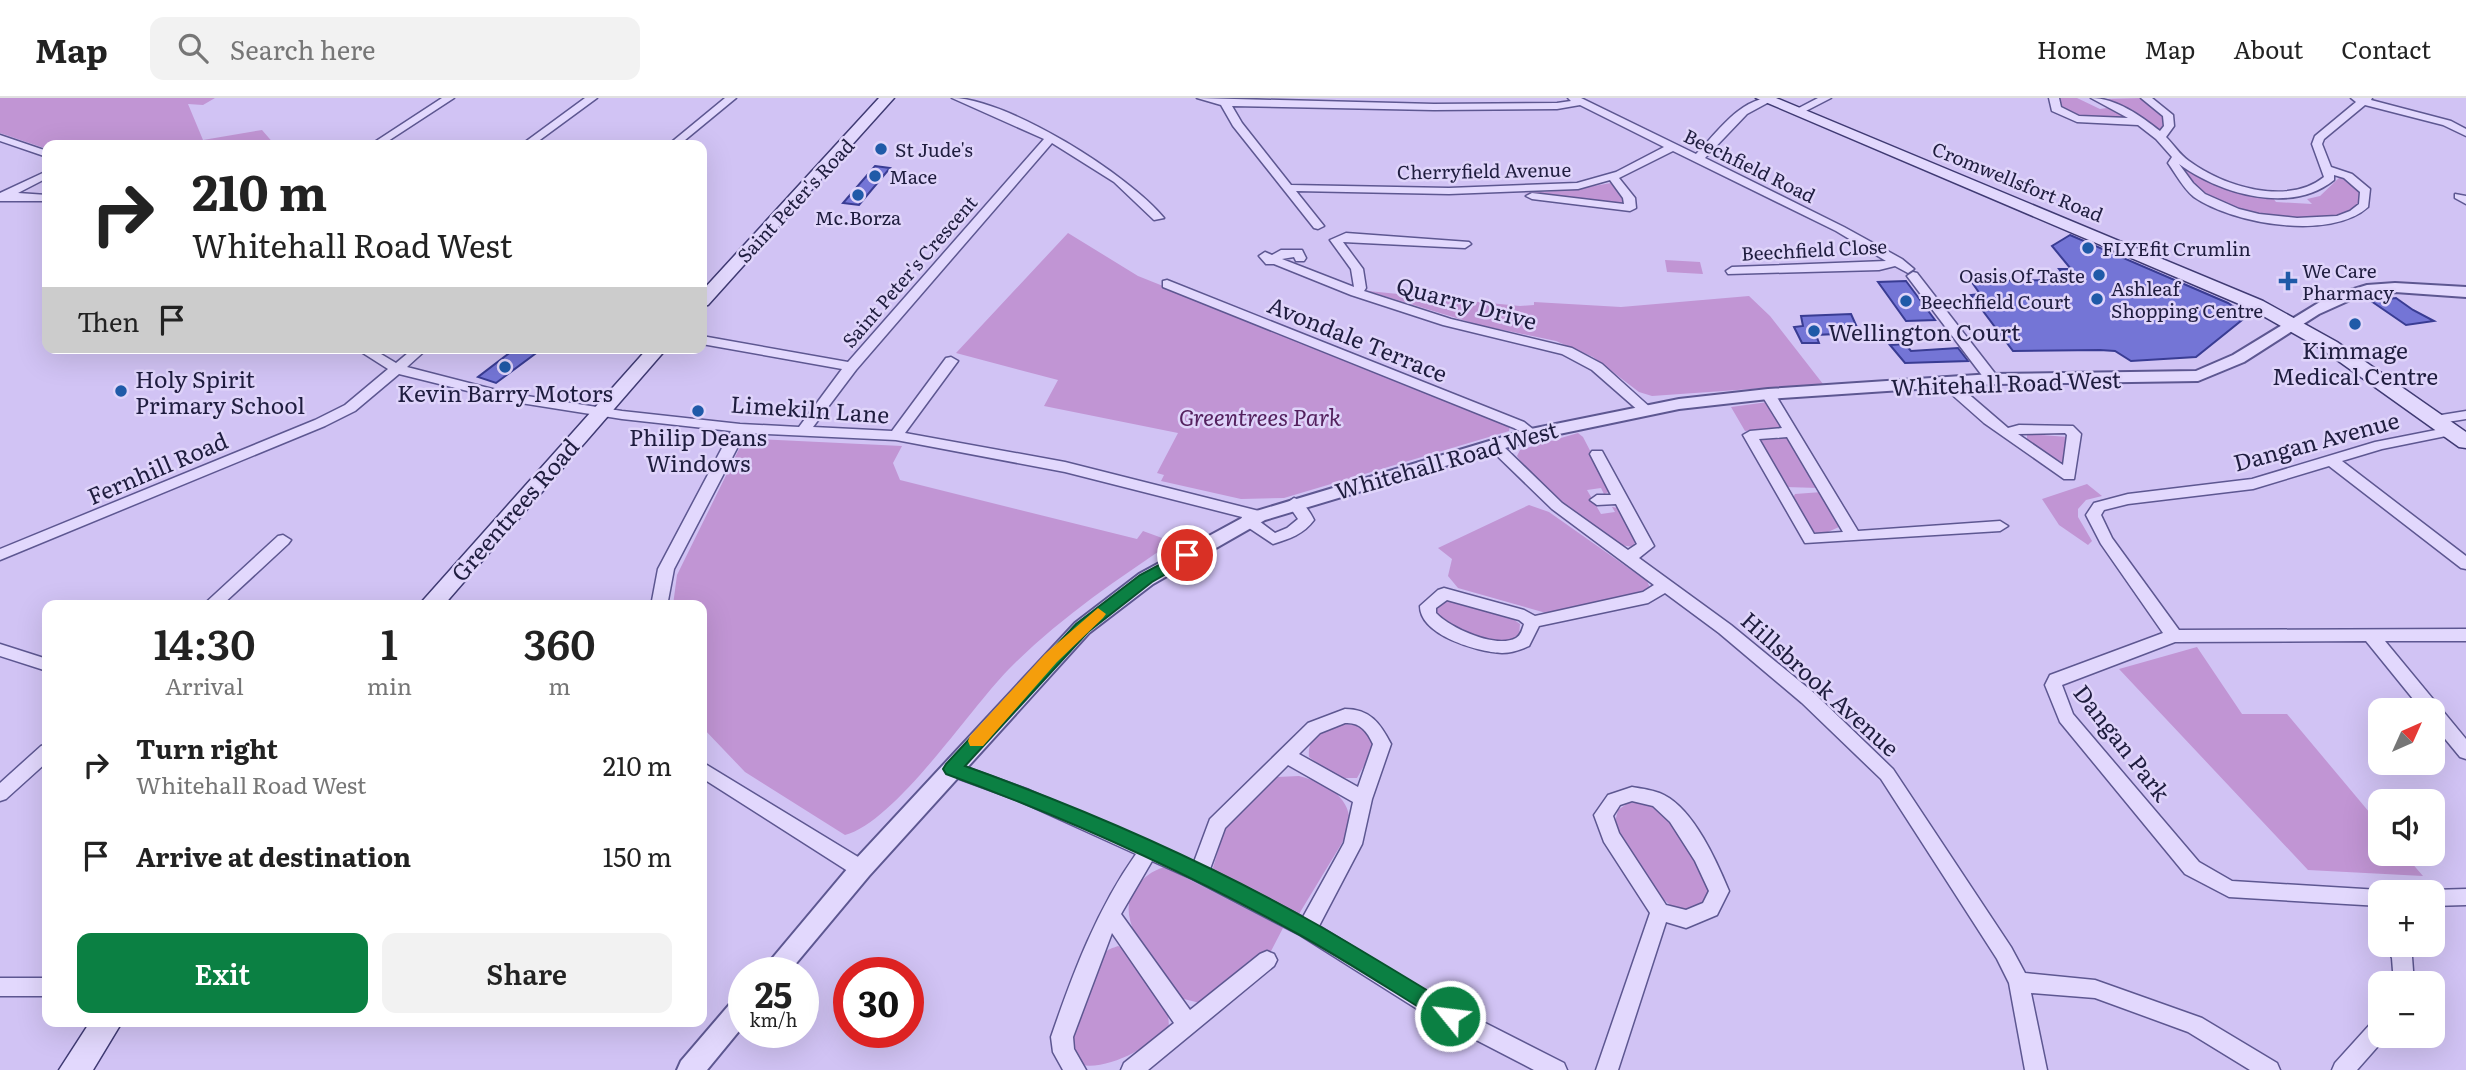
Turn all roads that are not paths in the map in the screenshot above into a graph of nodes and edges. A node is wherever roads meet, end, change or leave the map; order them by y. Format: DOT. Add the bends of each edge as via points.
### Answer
graph roads {
  1 [pos="449,98"];
  2 [pos="592,98"];
  3 [pos="731,98"];
  4 [pos="887,98"];
  5 [pos="957,98"];
  6 [pos="1202,98"];
  7 [pos="1748,98"];
  8 [pos="1826,98"];
  9 [pos="2054,98"];
  10 [pos="2096,98"];
  11 [pos="2146,98"];
  12 [pos="1765,99"];
  13 [pos="2360,99"];
  14 [pos="1577,100"];
  15 [pos="1225,103"];
  16 [pos="1796,112"];
  17 [pos="1743,113"];
  18 [pos="2141,122"];
  19 [pos="2466,133"];
  20 [pos="2161,137"];
  21 [pos="0,138"];
  22 [pos="383,140"];
  23 [pos="533,140"];
  24 [pos="679,140"];
  25 [pos="1049,140"];
  26 [pos="1672,147"];
  27 [pos="42,152"];
  28 [pos="2178,156"];
  29 [pos="1698,159"];
  30 [pos="2329,170"];
  31 [pos="42,176"];
  32 [pos="1613,177"];
  33 [pos="1289,188"];
  34 [pos="1503,189"];
  35 [pos="1,197"];
  36 [pos="42,198"];
  37 [pos="1158,218"];
  38 [pos="1318,226"];
  39 [pos="1465,244"];
  40 [pos="1300,258"];
  41 [pos="1906,269"];
  42 [pos="1732,271"];
  43 [pos="1167,284"];
  44 [pos="1355,292"];
  45 [pos="2466,292"];
  46 [pos="707,296"];
  47 [pos="2294,323"];
  48 [pos="707,341"];
  49 [pos="371,354"];
  50 [pos="415,354"];
  51 [pos="653,354"];
  52 [pos="951,361"];
  53 [pos="851,368"];
  54 [pos="397,369"];
  55 [pos="1992,379"];
  56 [pos="1946,382"];
  57 [pos="1768,394"];
  58 [pos="1645,409"];
  59 [pos="600,412"];
  60 [pos="2466,415"];
  61 [pos="740,428"];
  62 [pos="803,431"];
  63 [pos="2451,431"];
  64 [pos="1792,432"];
  65 [pos="2008,433"];
  66 [pos="1532,434"];
  67 [pos="896,436"];
  68 [pos="1494,445"];
  69 [pos="1597,454"];
  70 [pos="2332,461"];
  71 [pos="1622,499"];
  72 [pos="1597,500"];
  73 [pos="1294,503"];
  74 [pos="1253,518"];
  75 [pos="2000,526"];
  76 [pos="1853,535"];
  77 [pos="283,540"];
  78 [pos="0,555"];
  79 [pos="1628,558"];
  80 [pos="2466,564"];
  81 [pos="1665,585"];
  82 [pos="217,600"];
  83 [pos="434,600"];
  84 [pos="660,600"];
  85 [pos="1533,622"];
  86 [pos="2466,635"];
  87 [pos="2174,636"];
  88 [pos="2372,637"];
  89 [pos="0,650"];
  90 [pos="42,663"];
  91 [pos="2466,752"];
  92 [pos="42,756"];
  93 [pos="1287,756"];
  94 [pos="952,769"];
  95 [pos="707,772"];
  96 [pos="0,794"];
  97 [pos="1363,799"];
  98 [pos="1148,851"];
  99 [pos="861,869"];
  100 [pos="1199,873"];
  101 [pos="2466,897"];
  102 [pos="2445,898"];
  103 [pos="2368,901"];
  104 [pos="1660,912"];
  105 [pos="1111,916"];
  106 [pos="1307,929"];
  107 [pos="786,957"];
  108 [pos="1267,960"];
  109 [pos="2019,982"];
  110 [pos="0,987"];
  111 [pos="42,987"];
  112 [pos="728,1025"];
  113 [pos="1188,1025"];
  114 [pos="104,1027"];
  115 [pos="2368,1042"];
  116 [pos="75,1070"];
  117 [pos="690,1070"];
  118 [pos="1075,1070"];
  119 [pos="1132,1070"];
  120 [pos="1556,1070"];
  121 [pos="1607,1070"];
  122 [pos="2036,1070"];
  123 [pos="2269,1070"];
  124 [pos="2343,1070"];
  1 -- 22 [label="street"];
  2 -- 23 [label="street"];
  3 -- 24 [label="street"];
  4 -- 46 [label="main road, Saint Peter's Road"];
  5 -- 25 [label="street"];
  6 -- 15 [label="street"];
  7 -- 17 [label="street"];
  8 -- 16 [label="street"];
  9 -- 18 [label="street" via="2056,109 2077,119"];
  10 -- 18 [label="street"];
  11 -- 20 [label="street" via="2168,115 2169,126"];
  12 -- 16 [label="main road, Cromwellsfort Road"];
  12 -- 17 [label="street"];
  13 -- 19 [label="street" via="2447,123"];
  13 -- 30 [label="street" via="2319,138 2317,144"];
  14 -- 15 [label="street" via="1557,106"];
  14 -- 26 [label="street, Beechfield Road"];
  15 -- 33 [label="street"];
  16 -- 47 [label="main road, Cromwellsfort Road" via="2190,275"];
  17 -- 29 [label="street"];
  18 -- 20 [label="street"];
  20 -- 28 [label="street"];
  21 -- 27 [label="street"];
  25 -- 37 [label="street" via="1117,177"];
  25 -- 53 [label="street, Saint Peter's Crescent"];
  26 -- 29 [label="street, Beechfield Road"];
  26 -- 32 [label="street, Cherryfield Avenue"];
  28 -- 30 [label="street" via="2227,185 2274,193 2309,193 2324,185"];
  28 -- 30 [label="street" via="2173,163 2202,196 2248,215 2301,221 2346,218 2363,206 2366,191 2348,176"];
  29 -- 41 [label="street, Beechfield Road" via="1840,229"];
  31 -- 35 [label="street"];
  32 -- 34 [label="street, Cherryfield Avenue" via="1578,186"];
  32 -- 34 [label="street" via="1629,198 1630,208"];
  33 -- 34 [label="street, Cherryfield Avenue"];
  33 -- 38 [label="street"];
  35 -- 36 [label="street"];
  39 -- 44 [label="street" via="1336,240 1357,269 1360,288"];
  40 -- 44 [label="street, Quarry Drive" via="1298,253 1281,254 1267,260"];
  41 -- 42 [label="street, Beechfield Close"];
  41 -- 55 [label="street"];
  43 -- 66 [label="street, Avondale Terrace"];
  44 -- 58 [label="street, Quarry Drive" via="1471,329 1567,351 1597,367"];
  45 -- 47 [label="street, Whitehall Road West" via="2392,287 2354,293"];
  47 -- 55 [label="street, Whitehall Road West" via="2248,354 2198,376"];
  47 -- 63 [label="main road, Cromwellsfort Road"];
  48 -- 53 [label="street"];
  49 -- 54 [label="street, Limekiln Lane"];
  50 -- 54 [label="street, Fernhill Road"];
  51 -- 59 [label="main road"];
  52 -- 67 [label="street"];
  53 -- 62 [label="street, Saint Peter's Crescent"];
  54 -- 59 [label="street, Limekiln Lane" via="508,397"];
  54 -- 78 [label="street, Fernhill Road" via="350,408 320,423"];
  55 -- 56 [label="street, Whitehall Road West"];
  56 -- 57 [label="street, Whitehall Road West"];
  56 -- 65 [label="street"];
  57 -- 58 [label="street, Whitehall Road West"];
  57 -- 64 [label="street"];
  58 -- 66 [label="street, Whitehall Road West"];
  59 -- 61 [label="street, Limekiln Lane"];
  59 -- 83 [label="main road, Greentrees Road"];
  60 -- 63 [label="street, Dangan Avenue"];
  61 -- 62 [label="street, Limekiln Lane"];
  61 -- 84 [label="street" via="666,569"];
  62 -- 67 [label="street, Limekiln Lane"];
  63 -- 70 [label="street, Dangan Avenue" via="2380,445"];
  64 -- 76 [label="street"];
  64 -- 76 [label="street" via="1750,435 1810,539"];
  65 -- 65 [label="street" via="2068,429 2074,434 2069,476"];
  66 -- 68 [label="street, Whitehall Road West"];
  67 -- 74 [label="street, Limekiln Lane" via="1065,467"];
  68 -- 73 [label="street, Whitehall Road West"];
  68 -- 79 [label="street, Hillsbrook Avenue" via="1542,494"];
  69 -- 71 [label="street"];
  70 -- 80 [label="street"];
  70 -- 87 [label="street, Dangan Avenue" via="2253,484 2099,506 2093,515 2106,540"];
  71 -- 72 [label="street"];
  71 -- 79 [label="street" via="1646,546"];
  73 -- 74 [label="street, Whitehall Road West"];
  73 -- 74 [label="street" via="1307,520 1273,539"];
  74 -- 94 [label="street, Whitehall Road West" via="1108,605 1051,658"];
  75 -- 76 [label="street"];
  77 -- 82 [label="street"];
  79 -- 81 [label="street, Hillsbrook Avenue"];
  81 -- 85 [label="street" via="1648,597"];
  81 -- 109 [label="street, Hillsbrook Avenue" via="1808,698 1887,774"];
  85 -- 85 [label="street" via="1521,643 1498,648 1441,629 1428,615 1429,606 1444,594"];
  86 -- 88 [label="street, Dangan Park"];
  87 -- 88 [label="street, Dangan Park"];
  87 -- 103 [label="street, Dangan Park" via="2056,680 2054,693 2066,717 2192,868 2229,889"];
  88 -- 91 [label="street"];
  89 -- 90 [label="street"];
  92 -- 96 [label="street"];
  93 -- 97 [label="street"];
  93 -- 97 [label="street" via="1314,728 1334,717 1348,714 1367,720 1382,744"];
  93 -- 100 [label="street" via="1217,824"];
  94 -- 98 [label="street" via="1023,794"];
  94 -- 99 [label="street, Whitehall Road West"];
  95 -- 99 [label="street"];
  97 -- 106 [label="street" via="1353,844"];
  98 -- 100 [label="street"];
  98 -- 105 [label="street"];
  99 -- 107 [label="street, Whitehall Road West"];
  100 -- 106 [label="street"];
  101 -- 102 [label="street"];
  104 -- 104 [label="street" via="1611,836 1603,815 1614,800 1632,794 1660,802 1675,816 1712,871 1719,891 1710,909 1686,919"];
  104 -- 121 [label="street"];
  105 -- 113 [label="street"];
  105 -- 118 [label="street" via="1062,1037 1064,1052"];
  106 -- 120 [label="street" via="1429,1005"];
  108 -- 113 [label="street"];
  109 -- 122 [label="street, Hillsbrook Avenue"];
  109 -- 123 [label="street" via="2095,989 2195,1025"];
  110 -- 111 [label="street"];
  112 -- 117 [label="street"];
  113 -- 119 [label="street"];
  114 -- 116 [label="main road"];
  115 -- 124 [label="street"];
}
